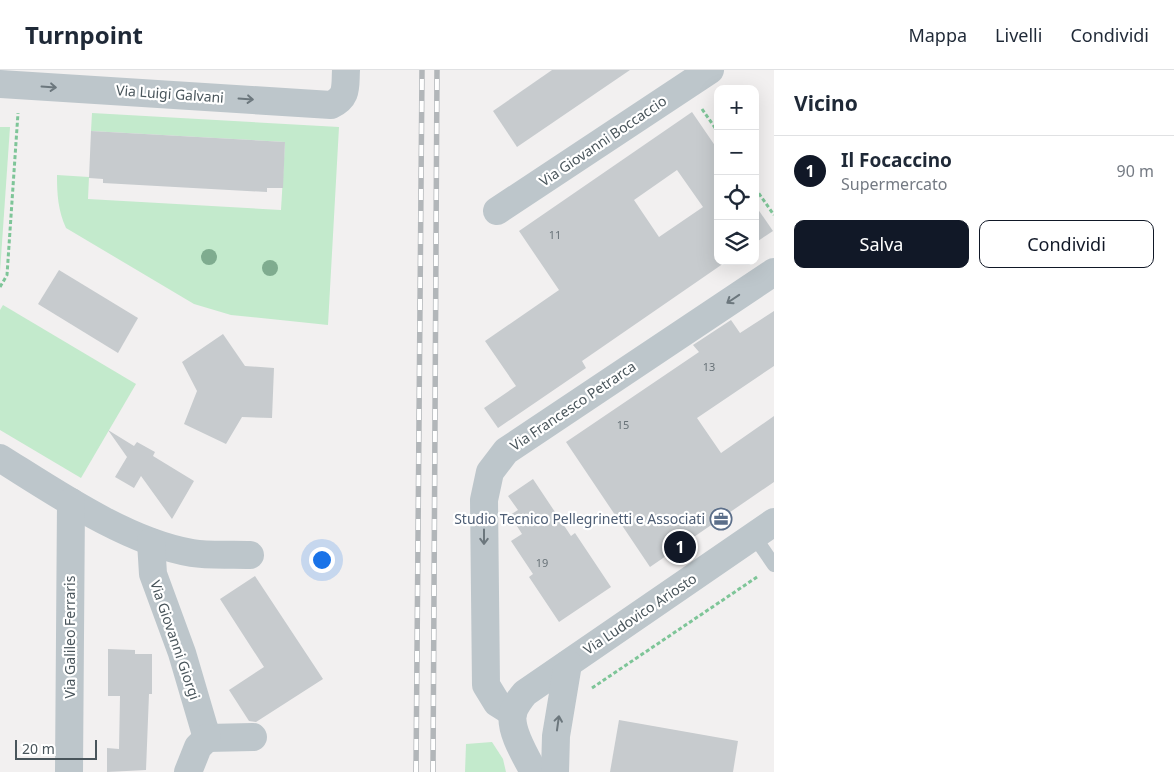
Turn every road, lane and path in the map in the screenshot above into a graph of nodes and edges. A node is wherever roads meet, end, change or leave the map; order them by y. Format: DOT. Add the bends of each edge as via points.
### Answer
graph roads {
  1 [pos="346,70"];
  2 [pos="710,70"];
  3 [pos="10,84"];
  4 [pos="706,115"];
  5 [pos="717,130"];
  6 [pos="759,194"];
  7 [pos="496,211"];
  8 [pos="774,215"];
  9 [pos="774,272"];
  10 [pos="0,287"];
  11 [pos="0,458"];
  12 [pos="70,502"];
  13 [pos="764,529"];
  14 [pos="152,542"];
  15 [pos="250,555"];
  16 [pos="774,566"];
  17 [pos="758,577"];
  18 [pos="568,664"];
  19 [pos="560,709"];
  20 [pos="513,713"];
  21 [pos="207,738"];
  22 [pos="253,738"];
  23 [pos="69,772"];
  24 [pos="188,772"];
  25 [pos="534,772"];
  26 [pos="555,772"];
  3 -- 1 [label="street, Via Luigi Galvani, one-way" via="331,105 340,101 345,92"];
  2 -- 7 [label="street, Via Giovanni Boccaccio"];
  3 -- 10 [label="path" via="7,275"];
  4 -- 5 [label="path"];
  6 -- 8 [label="path"];
  9 -- 20 [label="street, Via Francesco Petrarca, one-way" via="506,451 490,472 484,500 486,685 497,703"];
  11 -- 12 [label="street"];
  12 -- 14 [label="street"];
  12 -- 23 [label="street, Via Galileo Ferraris"];
  13 -- 16 [label="lane"];
  13 -- 18 [label="street, Via Ludovico Ariosto"];
  14 -- 15 [label="street" via="193,553"];
  14 -- 21 [label="street, Via Giovanni Giorgi" via="153,574 182,653"];
  17 -- 19 [label="path"];
  18 -- 19 [label="street"];
  18 -- 20 [label="street, Via Ludovico Ariosto" via="525,693"];
  26 -- 19 [label="street, one-way"];
  20 -- 25 [label="street" via="517,738"];
  21 -- 22 [label="street"];
  21 -- 24 [label="street" via="198,747"];
}
